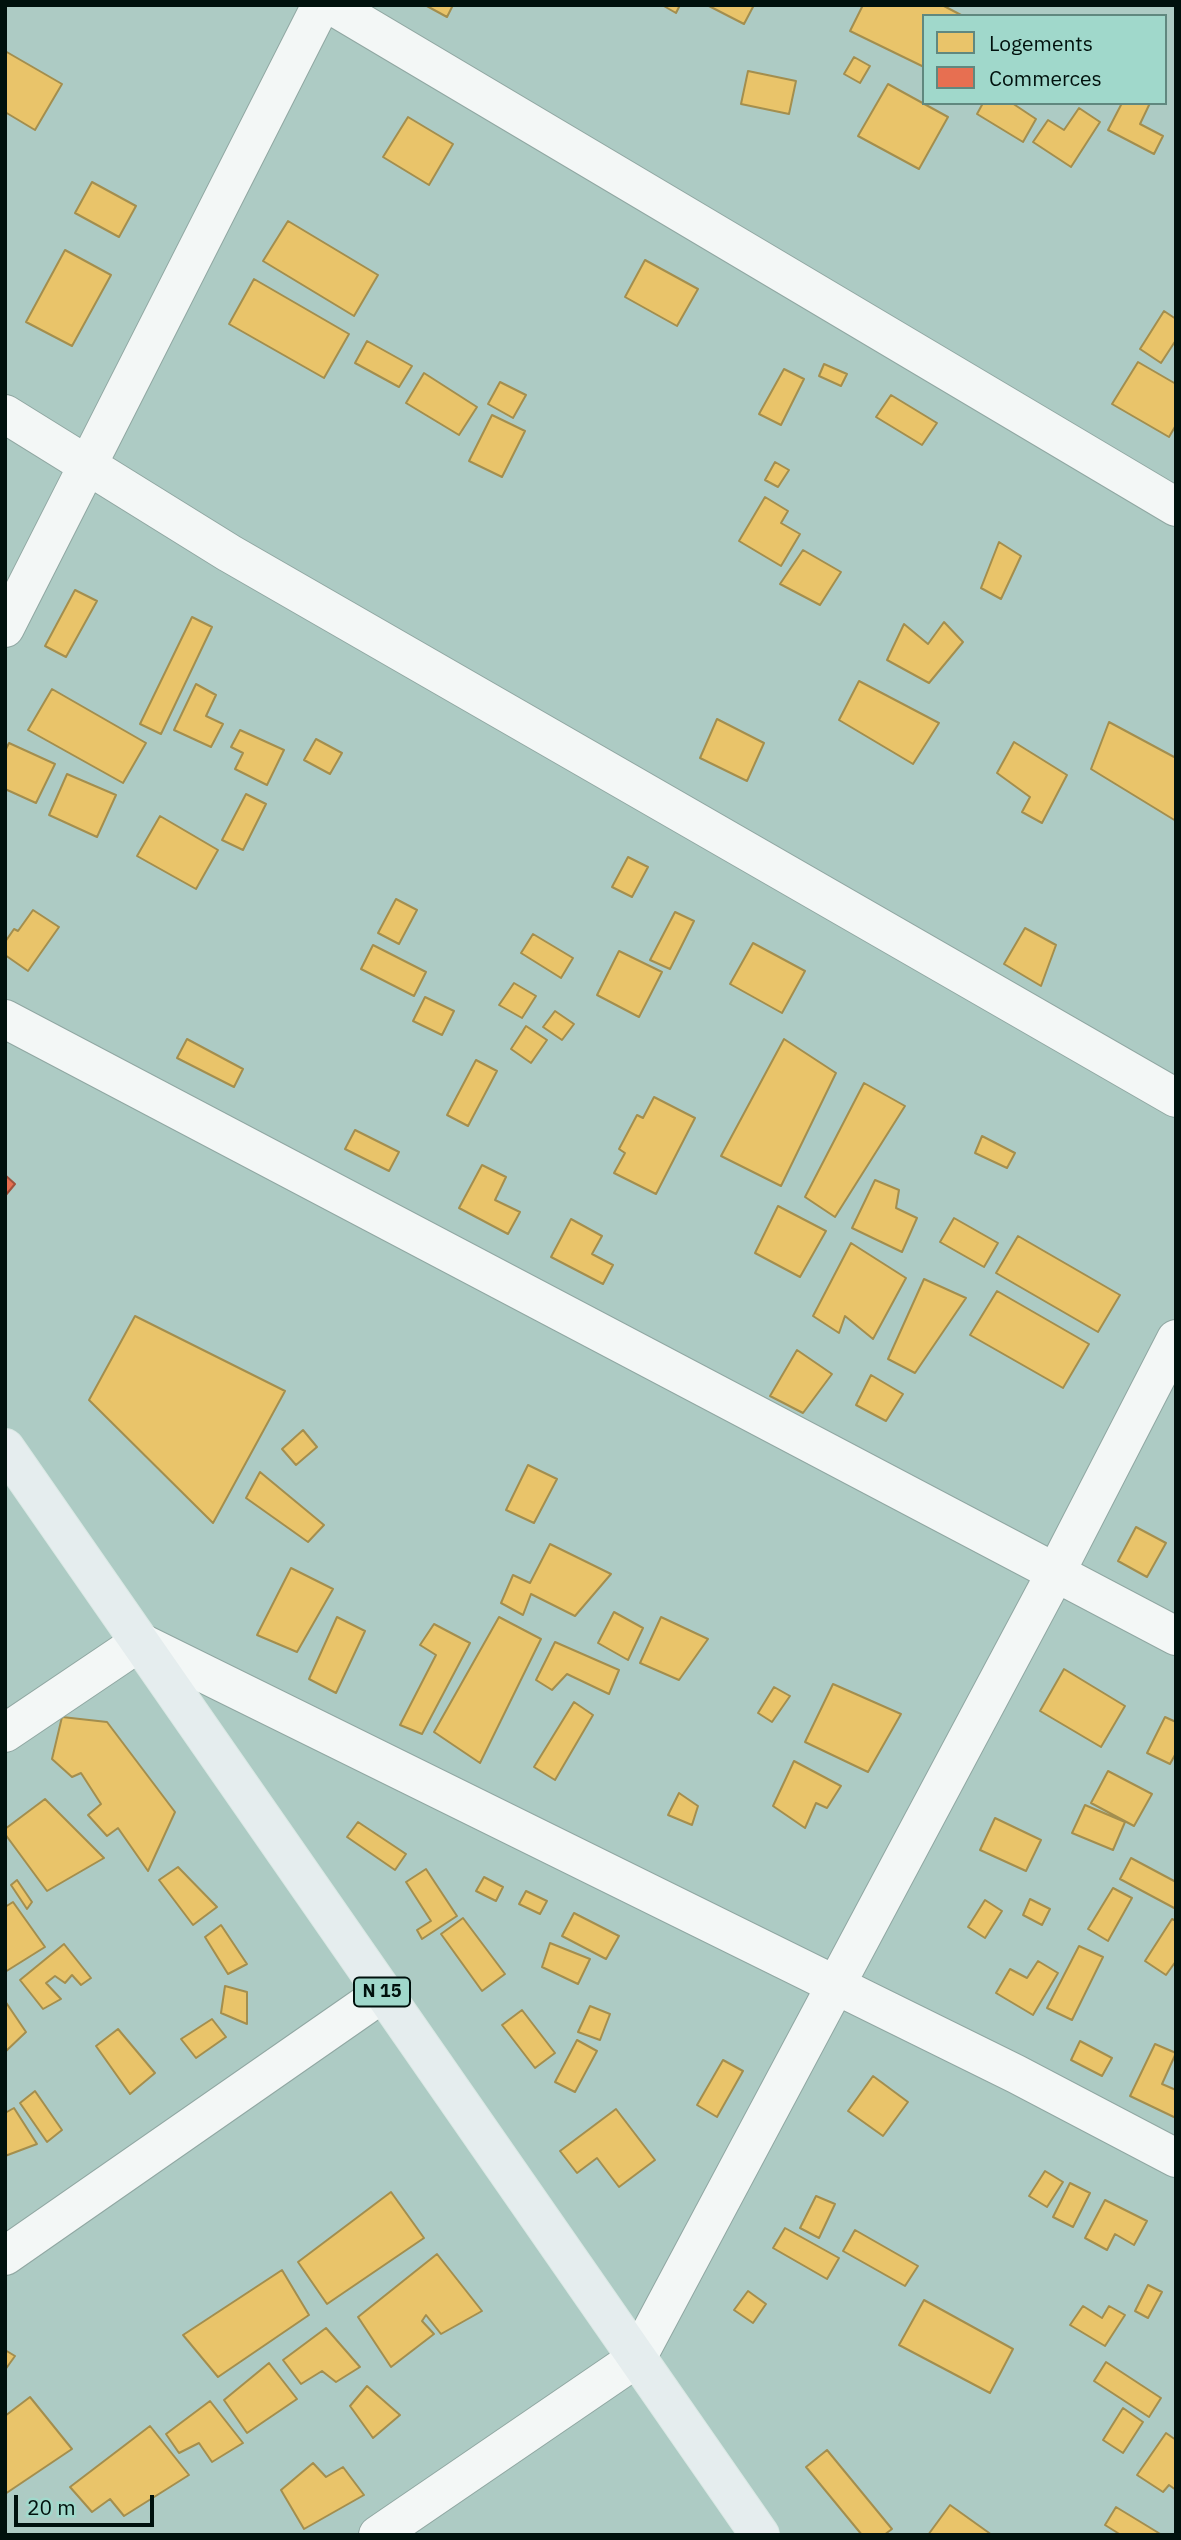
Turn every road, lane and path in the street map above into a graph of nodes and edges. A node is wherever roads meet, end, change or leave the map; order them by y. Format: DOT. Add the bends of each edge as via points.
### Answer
graph roads {
  1 [pos="321,5"];
  2 [pos="331,5"];
  3 [pos="5,414"];
  4 [pos="87,466"];
  5 [pos="1176,507"];
  6 [pos="5,628"];
  7 [pos="5,1019"];
  8 [pos="1176,1098"];
  9 [pos="1176,1339"];
  10 [pos="5,1448"];
  11 [pos="1056,1572"];
  12 [pos="1176,1636"];
  13 [pos="140,1642"];
  14 [pos="5,1733"];
  15 [pos="836,1985"];
  16 [pos="383,1993"];
  17 [pos="1176,2158"];
  18 [pos="5,2256"];
  19 [pos="637,2358"];
  20 [pos="378,2535"];
  21 [pos="760,2535"];
  1 -- 4 [label="street"];
  2 -- 5 [label="street"];
  3 -- 4 [label="street"];
  4 -- 6 [label="street"];
  4 -- 8 [label="street" via="229,553"];
  7 -- 11 [label="street"];
  9 -- 11 [label="street"];
  10 -- 13 [label="main road, N 15"];
  11 -- 12 [label="street"];
  11 -- 15 [label="street"];
  13 -- 14 [label="street"];
  13 -- 15 [label="street"];
  13 -- 16 [label="main road, N 15"];
  15 -- 17 [label="street"];
  15 -- 19 [label="street"];
  16 -- 18 [label="street"];
  16 -- 19 [label="main road, N 15"];
  19 -- 20 [label="street"];
  19 -- 21 [label="main road, N 15"];
}
